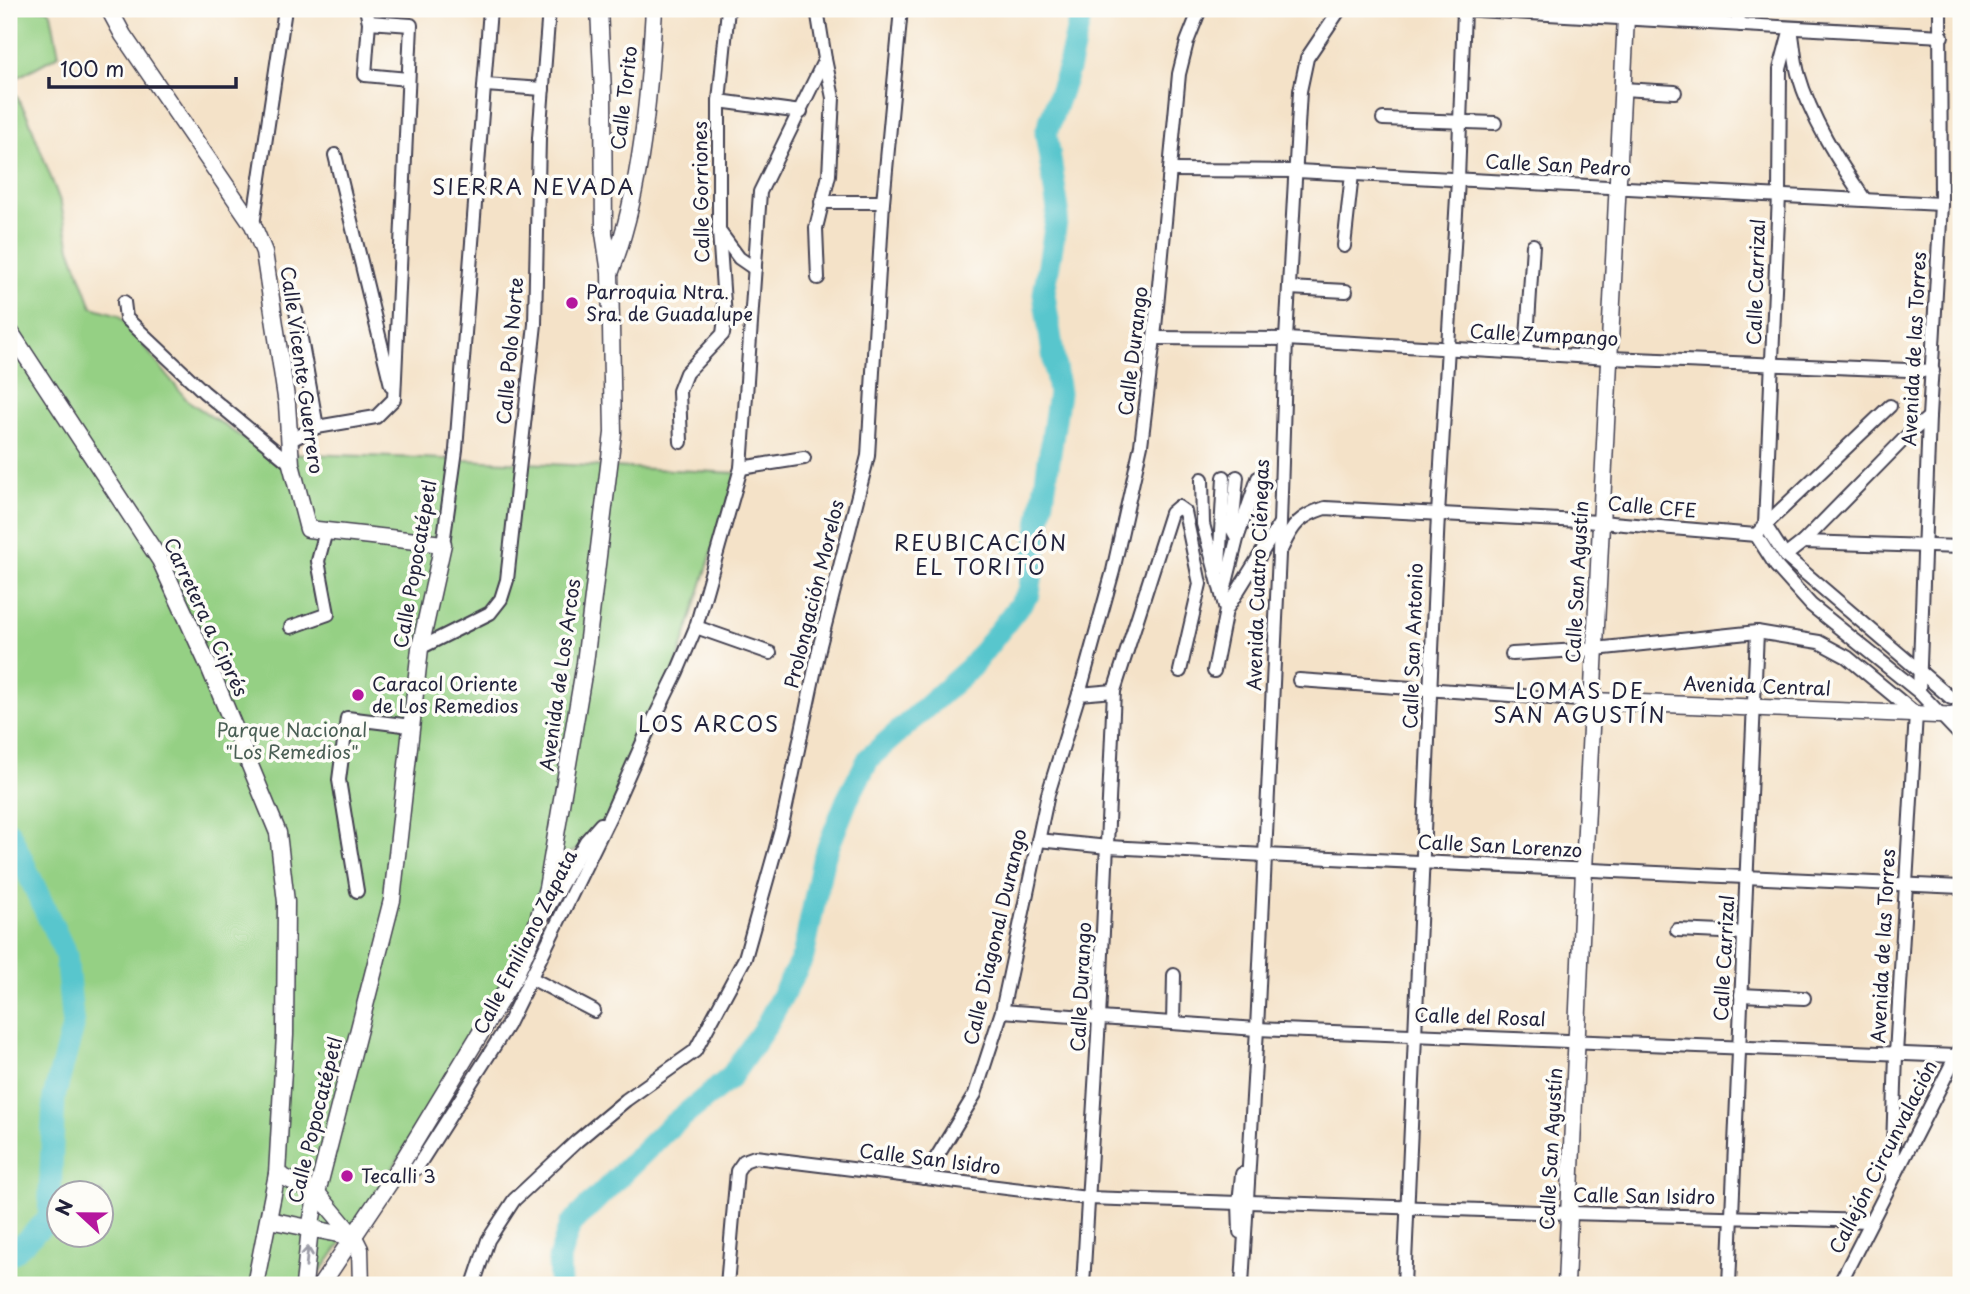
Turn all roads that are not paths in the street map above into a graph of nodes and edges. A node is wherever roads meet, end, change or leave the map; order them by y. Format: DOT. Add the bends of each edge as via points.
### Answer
graph roads {
  1 [pos="109,9"];
  2 [pos="285,9"];
  3 [pos="490,9"];
  4 [pos="549,9"];
  5 [pos="599,9"];
  6 [pos="654,9"];
  7 [pos="727,9"];
  8 [pos="817,9"];
  9 [pos="901,9"];
  10 [pos="1200,9"];
  11 [pos="1340,9"];
  12 [pos="1462,9"];
  13 [pos="1734,9"];
  14 [pos="1940,9"];
  15 [pos="1623,13"];
  16 [pos="367,15"];
  17 [pos="1741,25"];
  18 [pos="1791,28"];
  19 [pos="1942,36"];
  20 [pos="825,59"];
  21 [pos="408,79"];
  22 [pos="485,85"];
  23 [pos="543,89"];
  24 [pos="1622,89"];
  25 [pos="1675,92"];
  26 [pos="719,101"];
  27 [pos="800,112"];
  28 [pos="1383,119"];
  29 [pos="1459,122"];
  30 [pos="1495,123"];
  31 [pos="335,155"];
  32 [pos="1172,170"];
  33 [pos="1297,171"];
  34 [pos="1352,174"];
  35 [pos="1458,180"];
  36 [pos="1616,187"];
  37 [pos="1779,195"];
  38 [pos="1865,200"];
  39 [pos="821,202"];
  40 [pos="883,202"];
  41 [pos="1941,204"];
  42 [pos="253,225"];
  43 [pos="719,231"];
  44 [pos="1533,244"];
  45 [pos="1344,246"];
  46 [pos="755,269"];
  47 [pos="610,273"];
  48 [pos="818,278"];
  49 [pos="1289,288"];
  50 [pos="1346,291"];
  51 [pos="124,302"];
  52 [pos="296,311"];
  53 [pos="9,330"];
  54 [pos="1154,338"];
  55 [pos="1286,339"];
  56 [pos="1447,349"];
  57 [pos="1526,354"];
  58 [pos="1610,358"];
  59 [pos="1772,365"];
  60 [pos="1933,371"];
  61 [pos="394,399"];
  62 [pos="1890,406"];
  63 [pos="1929,417"];
  64 [pos="317,427"];
  65 [pos="289,441"];
  66 [pos="681,442"];
  67 [pos="804,458"];
  68 [pos="291,464"];
  69 [pos="741,468"];
  70 [pos="1258,478"];
  71 [pos="1202,479"];
  72 [pos="1438,514"];
  73 [pos="1600,522"];
  74 [pos="1280,523"];
  75 [pos="1760,530"];
  76 [pos="326,531"];
  77 [pos="1237,539"];
  78 [pos="1802,542"];
  79 [pos="443,544"];
  80 [pos="1925,545"];
  81 [pos="1961,547"];
  82 [pos="1279,554"];
  83 [pos="1785,556"];
  84 [pos="1218,580"];
  85 [pos="1223,597"];
  86 [pos="1226,610"];
  87 [pos="291,626"];
  88 [pos="696,627"];
  89 [pos="1758,632"];
  90 [pos="420,648"];
  91 [pos="1595,649"];
  92 [pos="771,653"];
  93 [pos="1512,654"];
  94 [pos="1180,671"];
  95 [pos="1214,671"];
  96 [pos="1919,671"];
  97 [pos="1299,680"];
  98 [pos="1431,690"];
  99 [pos="1114,691"];
  100 [pos="1919,692"];
  101 [pos="1079,694"];
  102 [pos="1951,698"];
  103 [pos="1592,701"];
  104 [pos="1753,706"];
  105 [pos="1916,714"];
  106 [pos="1942,715"];
  107 [pos="1961,716"];
  108 [pos="411,726"];
  109 [pos="1961,736"];
  110 [pos="611,814"];
  111 [pos="1038,840"];
  112 [pos="1108,847"];
  113 [pos="1265,855"];
  114 [pos="1423,861"];
  115 [pos="1584,870"];
  116 [pos="1748,877"];
  117 [pos="1905,886"];
  118 [pos="1961,887"];
  119 [pos="357,891"];
  120 [pos="535,930"];
  121 [pos="1677,930"];
  122 [pos="1744,933"];
  123 [pos="1174,975"];
  124 [pos="531,978"];
  125 [pos="1741,996"];
  126 [pos="1804,998"];
  127 [pos="594,1011"];
  128 [pos="1002,1011"];
  129 [pos="1099,1019"];
  130 [pos="1173,1023"];
  131 [pos="1257,1029"];
  132 [pos="1416,1034"];
  133 [pos="1577,1040"];
  134 [pos="1738,1048"];
  135 [pos="1959,1051"];
  136 [pos="1896,1054"];
  137 [pos="277,1174"];
  138 [pos="924,1178"];
  139 [pos="392,1179"];
  140 [pos="1892,1180"];
  141 [pos="317,1193"];
  142 [pos="1087,1198"];
  143 [pos="1244,1202"];
  144 [pos="1409,1207"];
  145 [pos="1569,1213"];
  146 [pos="1731,1217"];
  147 [pos="269,1220"];
  148 [pos="1871,1221"];
  149 [pos="310,1228"];
  150 [pos="354,1237"];
  151 [pos="255,1285"];
  152 [pos="304,1285"];
  153 [pos="321,1285"];
  154 [pos="361,1285"];
  155 [pos="473,1285"];
  156 [pos="727,1285"];
  157 [pos="1083,1285"];
  158 [pos="1242,1285"];
  159 [pos="1404,1285"];
  160 [pos="1566,1285"];
  161 [pos="1729,1285"];
  162 [pos="1839,1285"];
  1 -- 42 [label="main road, Calle Vicente Guerrero"];
  2 -- 42 [label="street"];
  3 -- 22 [label="street, Calle Popocatépetl"];
  4 -- 23 [label="street, Calle Polo Norte"];
  5 -- 47 [label="main road, Avenida de Los Arcos" via="604,233"];
  6 -- 47 [label="main road, Calle Torito" via="650,94 625,233"];
  7 -- 26 [label="street, Calle Gorriones"];
  8 -- 20 [label="street"];
  9 -- 40 [label="street, Prolongación Morelos"];
  10 -- 32 [label="street, Calle Durango" via="1180,74"];
  11 -- 33 [label="street, Avenida Cuatro Ciénegas" via="1303,71"];
  12 -- 15 [label="street"];
  12 -- 29 [label="street, Calle San Antonio"];
  13 -- 17 [label="street"];
  14 -- 19 [label="street, Avenida de las Torres"];
  15 -- 17 [label="street"];
  15 -- 24 [label="main road, Calle San Agustín"];
  16 -- 21 [label="street" via="411,25"];
  16 -- 21 [label="street" via="365,75"];
  17 -- 18 [label="street"];
  18 -- 19 [label="street"];
  18 -- 37 [label="street, Calle Carrizal" via="1780,69"];
  18 -- 38 [label="street" via="1798,73 1815,117"];
  19 -- 41 [label="street, Avenida de las Torres"];
  20 -- 27 [label="street, Calle Emiliano Zapata"];
  20 -- 39 [label="street" via="833,98 829,174"];
  21 -- 61 [label="street"];
  22 -- 23 [label="street"];
  22 -- 79 [label="street, Calle Popocatépetl" via="456,450"];
  23 -- 90 [label="street, Calle Polo Norte" via="535,324 507,580 501,599 489,613"];
  24 -- 25 [label="street"];
  24 -- 36 [label="main road, Calle San Agustín"];
  26 -- 27 [label="street"];
  26 -- 43 [label="street, Calle Gorriones"];
  27 -- 46 [label="street, Calle Emiliano Zapata" via="760,192"];
  28 -- 29 [label="street"];
  29 -- 30 [label="street"];
  29 -- 35 [label="street, Calle San Antonio"];
  31 -- 61 [label="street"];
  32 -- 33 [label="street, Calle San Pedro"];
  32 -- 54 [label="street, Calle Durango"];
  33 -- 34 [label="street, Calle San Pedro"];
  33 -- 49 [label="street, Avenida Cuatro Ciénegas"];
  34 -- 35 [label="street, Calle San Pedro"];
  34 -- 45 [label="street"];
  35 -- 36 [label="street, Calle San Pedro"];
  35 -- 56 [label="street, Calle San Antonio"];
  36 -- 37 [label="street, Calle San Pedro"];
  36 -- 58 [label="main road, Calle San Agustín"];
  37 -- 38 [label="street, Calle San Pedro"];
  37 -- 59 [label="street, Calle Carrizal"];
  38 -- 41 [label="street, Calle San Pedro"];
  39 -- 40 [label="street"];
  39 -- 48 [label="street" via="816,228"];
  40 -- 155 [label="street, Prolongación Morelos" via="868,456 820,645 781,830 745,958 695,1051 606,1116 514,1200 488,1240"];
  41 -- 60 [label="street, Avenida de las Torres"];
  42 -- 65 [label="main road, Calle Vicente Guerrero" via="264,252"];
  43 -- 46 [label="street" via="739,258"];
  43 -- 66 [label="street, Calle Gorriones" via="723,334 686,373 680,391"];
  44 -- 57 [label="street"];
  46 -- 69 [label="street, Calle Emiliano Zapata"];
  47 -- 120 [label="main road, Avenida de Los Arcos" via="613,433 585,663 547,888"];
  49 -- 50 [label="street"];
  49 -- 55 [label="street, Avenida Cuatro Ciénegas"];
  51 -- 68 [label="street" via="126,318 204,392"];
  52 -- 64 [label="street"];
  53 -- 137 [label="main road, Carretera a Ciprés" via="160,560 278,833 286,902"];
  54 -- 55 [label="street, Calle Zumpango"];
  54 -- 101 [label="street, Calle Durango" via="1141,445"];
  55 -- 56 [label="street, Calle Zumpango"];
  55 -- 74 [label="street, Avenida Cuatro Ciénegas"];
  56 -- 57 [label="street, Calle Zumpango"];
  56 -- 72 [label="street, Calle San Antonio"];
  57 -- 58 [label="street, Calle Zumpango"];
  58 -- 59 [label="street, Calle Zumpango"];
  58 -- 73 [label="main road, Calle San Agustín"];
  59 -- 60 [label="street, Calle Zumpango"];
  59 -- 75 [label="street, Calle Carrizal"];
  60 -- 63 [label="street, Avenida de las Torres"];
  61 -- 64 [label="street" via="376,416"];
  62 -- 75 [label="street"];
  63 -- 78 [label="street"];
  63 -- 80 [label="street, Avenida de las Torres"];
  64 -- 65 [label="street"];
  65 -- 68 [label="main road, Calle Vicente Guerrero"];
  67 -- 69 [label="street"];
  68 -- 76 [label="main road, Calle Vicente Guerrero" via="308,529"];
  69 -- 88 [label="street, Calle Emiliano Zapata"];
  70 -- 77 [label="street"];
  71 -- 84 [label="street" via="1203,524"];
  72 -- 73 [label="street, Calle CFE"];
  72 -- 82 [label="street, Calle CFE" via="1325,508 1306,514 1291,529"];
  72 -- 98 [label="street, Calle San Antonio"];
  73 -- 75 [label="street, Calle CFE"];
  73 -- 91 [label="main road, Calle San Agustín"];
  74 -- 82 [label="street, Avenida Cuatro Ciénegas"];
  74 -- 86 [label="street"];
  75 -- 83 [label="street"];
  75 -- 100 [label="street" via="1776,566 1811,605"];
  76 -- 79 [label="main road"];
  76 -- 87 [label="street" via="318,561 328,614"];
  77 -- 84 [label="street" via="1232,529 1231,477"];
  77 -- 85 [label="street"];
  78 -- 80 [label="street"];
  78 -- 83 [label="street"];
  79 -- 90 [label="main road, Calle Popocatépetl"];
  80 -- 81 [label="street"];
  80 -- 96 [label="street, Avenida de las Torres"];
  82 -- 113 [label="street, Avenida Cuatro Ciénegas"];
  83 -- 96 [label="street"];
  84 -- 85 [label="street"];
  85 -- 86 [label="street"];
  86 -- 95 [label="street"];
  88 -- 92 [label="street"];
  88 -- 110 [label="street, Calle Emiliano Zapata"];
  89 -- 91 [label="street"];
  89 -- 104 [label="street, Calle Carrizal"];
  89 -- 105 [label="street" via="1819,642 1847,657"];
  90 -- 108 [label="main road, Calle Popocatépetl"];
  91 -- 93 [label="street"];
  91 -- 103 [label="main road, Calle San Agustín"];
  94 -- 99 [label="street, Calle Durango" via="1200,584 1185,512 1178,508 1171,513"];
  96 -- 100 [label="street, Avenida de las Torres"];
  96 -- 102 [label="street"];
  97 -- 98 [label="street, Avenida Central"];
  98 -- 103 [label="street, Avenida Central"];
  98 -- 114 [label="street, Calle San Antonio"];
  99 -- 101 [label="street"];
  99 -- 112 [label="street, Calle Durango"];
  100 -- 106 [label="street"];
  101 -- 111 [label="street, Calle Diagonal Durango"];
  103 -- 104 [label="main road, Avenida Central"];
  103 -- 115 [label="main road, Calle San Agustín"];
  104 -- 105 [label="main road, Avenida Central"];
  104 -- 116 [label="street, Calle Carrizal"];
  105 -- 106 [label="main road, Avenida Central"];
  105 -- 117 [label="street, Avenida de las Torres"];
  106 -- 107 [label="main road, Avenida Central"];
  106 -- 109 [label="street"];
  108 -- 119 [label="street" via="347,718 339,780"];
  108 -- 141 [label="main road, Calle Popocatépetl" via="392,900"];
  110 -- 120 [label="street, Calle Emiliano Zapata" via="586,841"];
  110 -- 124 [label="street, Calle Emiliano Zapata"];
  111 -- 112 [label="street, Calle San Lorenzo"];
  111 -- 128 [label="street, Calle Diagonal Durango"];
  112 -- 113 [label="street, Calle San Lorenzo"];
  112 -- 129 [label="street, Calle Durango"];
  113 -- 114 [label="street, Calle San Lorenzo"];
  113 -- 131 [label="street, Avenida Cuatro Ciénegas"];
  114 -- 115 [label="street, Calle San Lorenzo"];
  114 -- 132 [label="street, Calle San Antonio"];
  115 -- 116 [label="street, Calle San Lorenzo"];
  115 -- 133 [label="main road, Calle San Agustín"];
  116 -- 117 [label="street, Calle San Lorenzo"];
  116 -- 122 [label="street, Calle Carrizal"];
  117 -- 118 [label="street, Calle San Lorenzo"];
  117 -- 136 [label="street, Avenida de las Torres"];
  120 -- 139 [label="main road, Avenida de Los Arcos" via="515,976"];
  121 -- 122 [label="street"];
  122 -- 125 [label="street, Calle Carrizal"];
  123 -- 130 [label="street"];
  124 -- 127 [label="street"];
  124 -- 139 [label="street, Calle Emiliano Zapata" via="507,1026 416,1169"];
  125 -- 126 [label="street"];
  125 -- 134 [label="street, Calle Carrizal"];
  128 -- 129 [label="street, Calle del Rosal"];
  128 -- 138 [label="street, Calle Diagonal Durango" via="975,1094"];
  129 -- 130 [label="street, Calle del Rosal"];
  129 -- 142 [label="street, Calle Durango"];
  130 -- 131 [label="street, Calle del Rosal"];
  131 -- 132 [label="street, Calle del Rosal"];
  131 -- 143 [label="street, Avenida Cuatro Ciénegas"];
  132 -- 133 [label="street, Calle del Rosal"];
  132 -- 144 [label="street, Calle San Antonio"];
  133 -- 134 [label="street, Calle del Rosal"];
  133 -- 145 [label="main road, Calle San Agustín"];
  134 -- 136 [label="street, Calle del Rosal"];
  134 -- 146 [label="street, Calle Carrizal"];
  135 -- 136 [label="street, Calle del Rosal"];
  135 -- 140 [label="street, Callejón Circunvalación"];
  136 -- 140 [label="street, Avenida de las Torres"];
  137 -- 141 [label="main road"];
  137 -- 147 [label="main road, Carretera a Ciprés"];
  138 -- 142 [label="street, Calle San Isidro"];
  138 -- 156 [label="street, Calle San Isidro" via="755,1157 744,1161 737,1171"];
  139 -- 150 [label="main road, Avenida de Los Arcos"];
  140 -- 148 [label="street, Callejón Circunvalación"];
  141 -- 149 [label="main road, Calle Popocatépetl"];
  141 -- 150 [label="main road"];
  142 -- 143 [label="street, Calle San Isidro"];
  142 -- 157 [label="street, Calle Durango"];
  143 -- 144 [label="street, Calle San Isidro"];
  143 -- 158 [label="street, Avenida Cuatro Ciénegas"];
  144 -- 145 [label="street, Calle San Isidro"];
  144 -- 159 [label="street, Calle San Antonio"];
  145 -- 146 [label="street, Calle San Isidro"];
  145 -- 160 [label="main road, Calle San Agustín"];
  146 -- 148 [label="street, Calle San Isidro"];
  146 -- 161 [label="street, Calle Carrizal"];
  147 -- 149 [label="main road"];
  147 -- 151 [label="main road, Carretera a Ciprés"];
  148 -- 162 [label="street, Callejón Circunvalación"];
  149 -- 150 [label="main road"];
  152 -- 149 [label="main road, Calle Popocatépetl, one-way"];
  150 -- 153 [label="main road, Avenida de Los Arcos"];
  150 -- 154 [label="main road" via="360,1249"];
}
